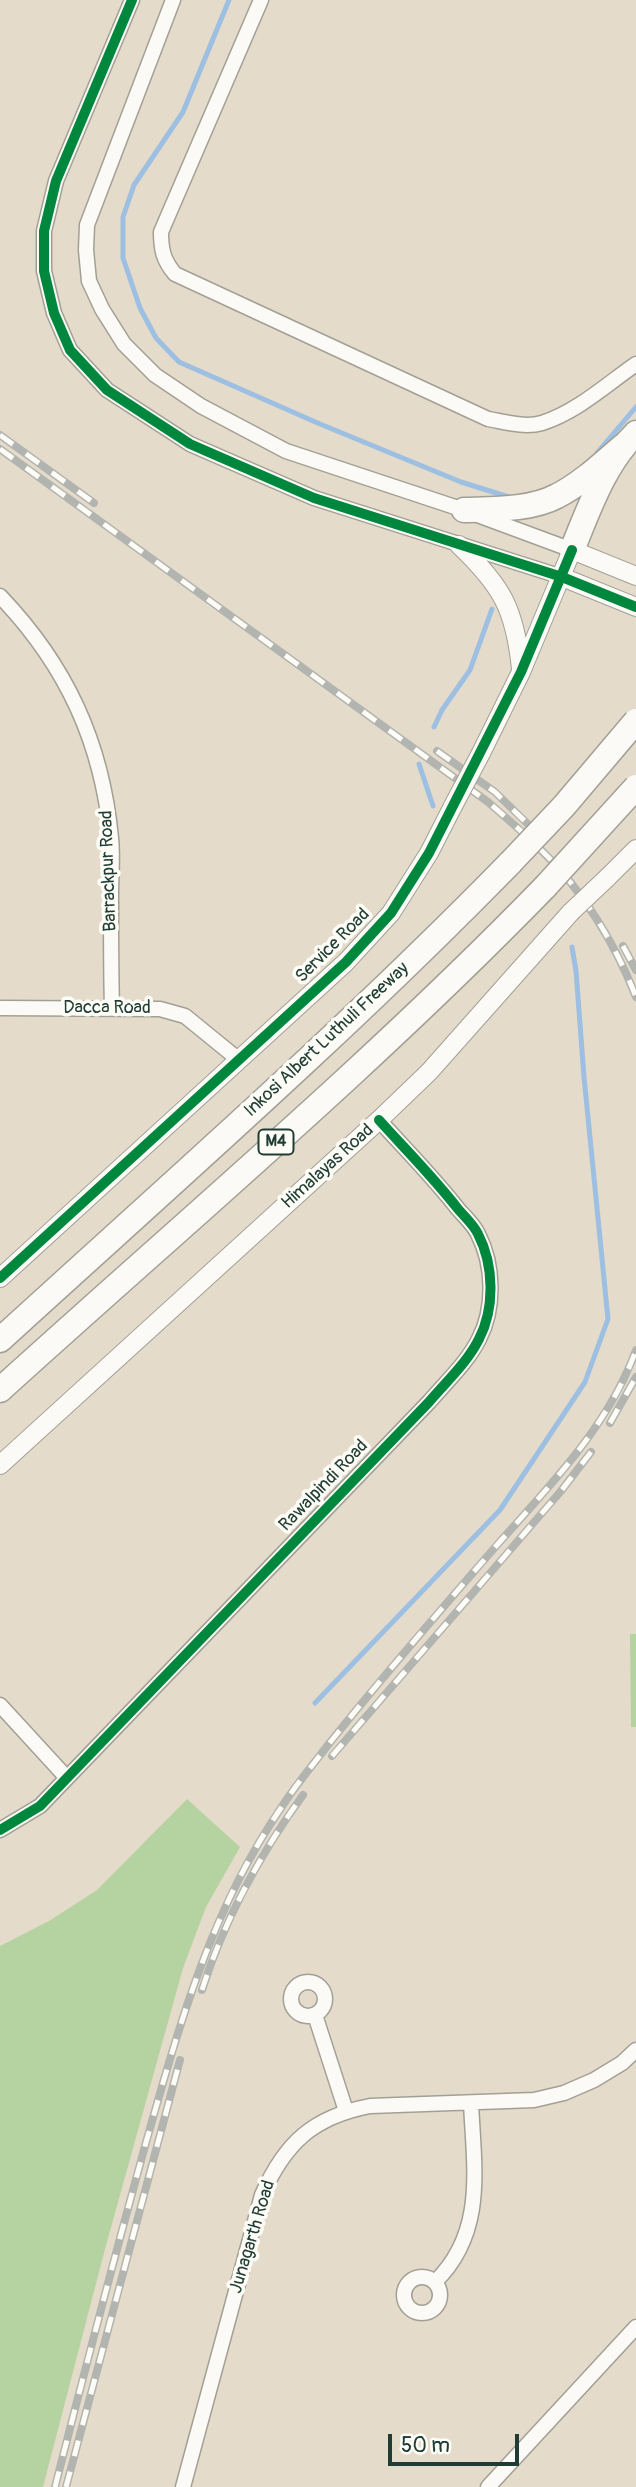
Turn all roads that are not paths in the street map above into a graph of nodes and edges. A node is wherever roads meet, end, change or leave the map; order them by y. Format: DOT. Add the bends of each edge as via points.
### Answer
graph roads {
  1 [pos="132,0"];
  2 [pos="173,0"];
  3 [pos="261,0"];
  4 [pos="636,364"];
  5 [pos="629,440"];
  6 [pos="464,510"];
  7 [pos="458,545"];
  8 [pos="572,550"];
  9 [pos="636,576"];
  10 [pos="562,577"];
  11 [pos="0,596"];
  12 [pos="636,607"];
  13 [pos="521,672"];
  14 [pos="636,722"];
  15 [pos="636,787"];
  16 [pos="636,849"];
  17 [pos="0,1008"];
  18 [pos="111,1008"];
  19 [pos="239,1060"];
  20 [pos="379,1121"];
  21 [pos="0,1278"];
  22 [pos="0,1340"];
  23 [pos="0,1392"];
  24 [pos="0,1465"];
  25 [pos="0,1705"];
  26 [pos="67,1778"];
  27 [pos="0,1830"];
  28 [pos="314,2015"];
  29 [pos="636,2050"];
  30 [pos="471,2104"];
  31 [pos="346,2111"];
  32 [pos="435,2282"];
  33 [pos="636,2327"];
  34 [pos="183,2487"];
  35 [pos="488,2487"];
  1 -- 7 [label="street" via="56,181 44,231 44,271 54,313 70,350 107,390 190,443 314,498"];
  2 -- 6 [label="street" via="87,225 89,281 102,309 124,344 155,375 201,406 286,451"];
  3 -- 4 [label="street" via="161,232 161,250 175,274 488,419 541,423 572,410"];
  5 -- 6 [label="highway" via="555,498 511,508"];
  5 -- 8 [label="highway" via="599,487"];
  6 -- 8 [label="street"];
  7 -- 10 [label="street"];
  7 -- 13 [label="street" via="487,572 513,619"];
  8 -- 9 [label="street"];
  8 -- 10 [label="street, Service Road"];
  10 -- 12 [label="street"];
  10 -- 13 [label="street, Service Road"];
  11 -- 18 [label="street, Barrackpur Road" via="53,659 76,701 105,791 111,840"];
  13 -- 19 [label="street, Service Road, bridge" via="429,853 391,913 346,962"];
  14 -- 22 [label="highway, Inkosi Albert Luthuli Freeway / M4, bridge" via="564,806 447,927"];
  15 -- 23 [label="highway, M4, bridge" via="508,926"];
  16 -- 20 [label="street, Himalayas Road, bridge" via="571,912 429,1072"];
  17 -- 18 [label="street, Dacca Road"];
  18 -- 19 [label="street, Dacca Road" via="160,1009 185,1016"];
  19 -- 21 [label="street, Service Road"];
  20 -- 24 [label="street, Himalayas Road"];
  20 -- 26 [label="street, Rawalpindi Road" via="478,1233 490,1290 480,1338 429,1402"];
  25 -- 26 [label="street"];
  26 -- 27 [label="street, Rawalpindi Road" via="40,1806"];
  28 -- 31 [label="street"];
  29 -- 30 [label="street, Junagarth Road" via="594,2080 564,2093"];
  30 -- 31 [label="street, Junagarth Road" via="370,2106"];
  30 -- 32 [label="street" via="473,2215 449,2269"];
  31 -- 34 [label="street, Junagarth Road" via="294,2143 275,2166 262,2195"];
  33 -- 35 [label="street"];
}
